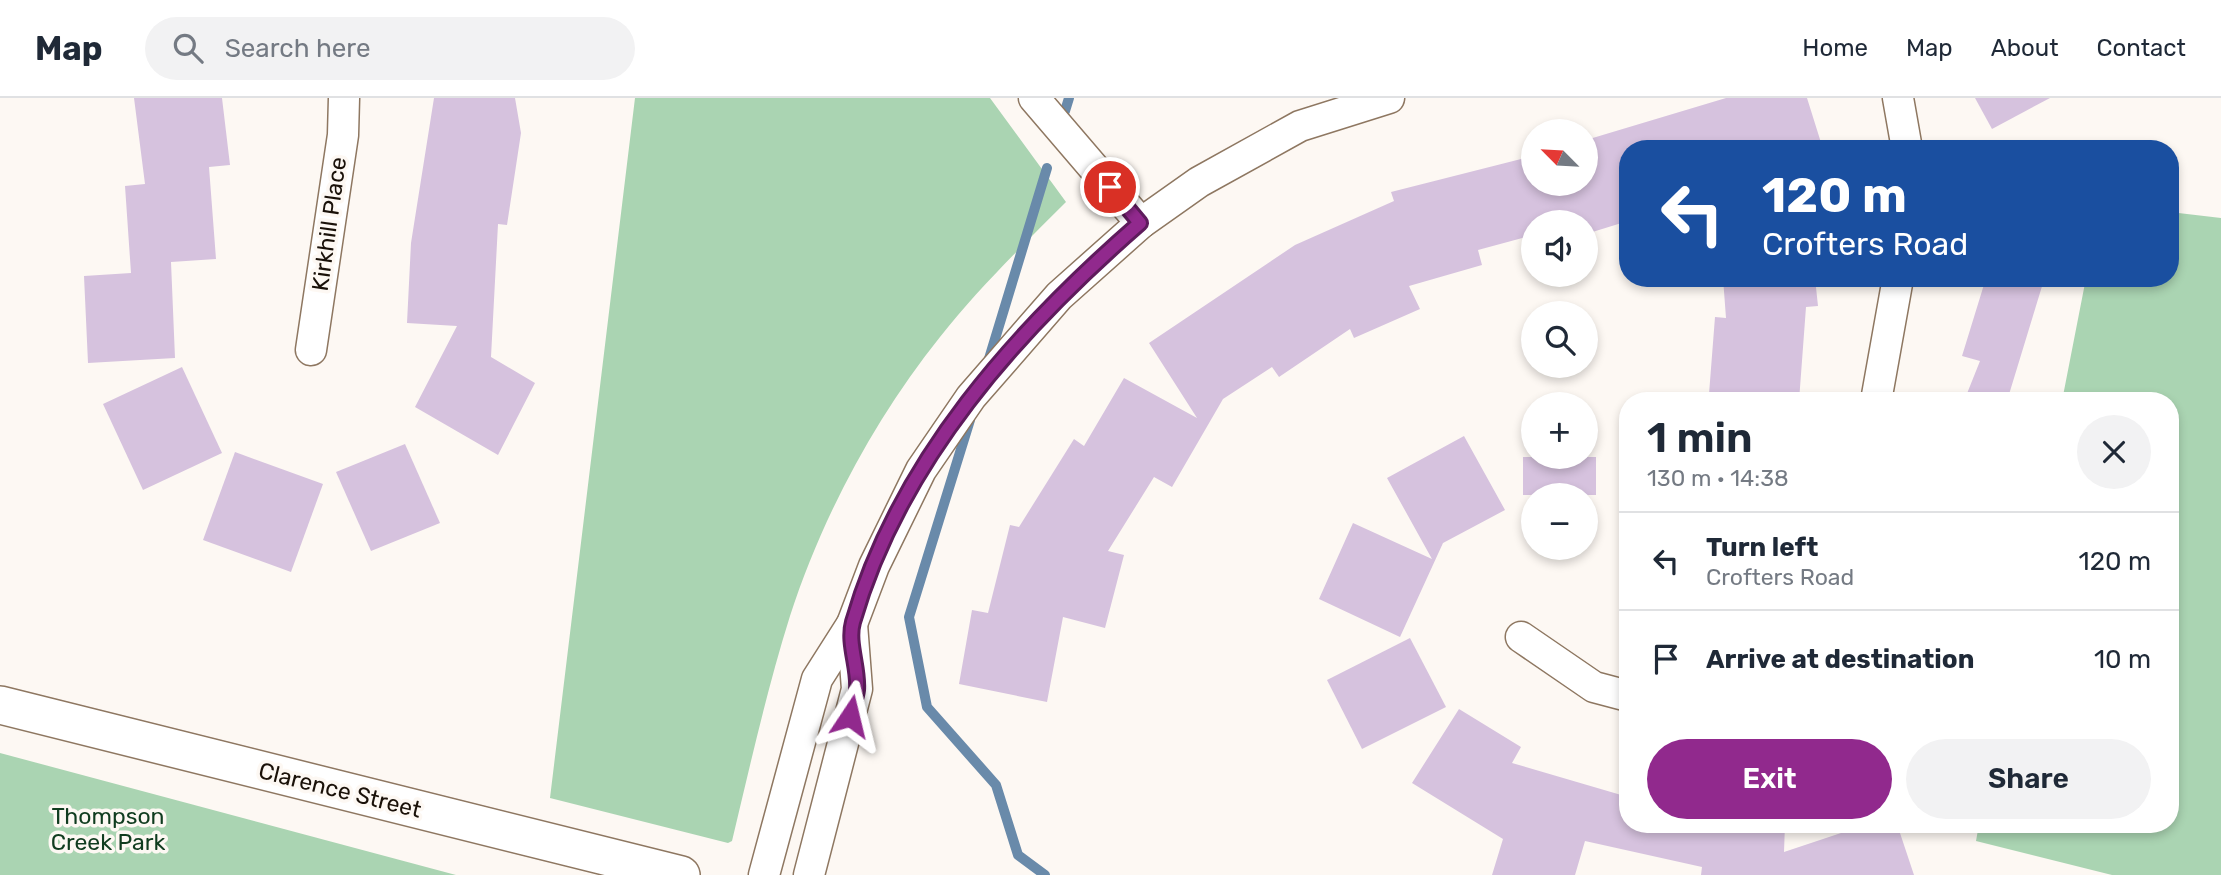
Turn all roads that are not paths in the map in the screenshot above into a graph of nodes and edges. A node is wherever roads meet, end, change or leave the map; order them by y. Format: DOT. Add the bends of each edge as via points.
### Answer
graph roads {
  1 [pos="344,98"];
  2 [pos="1034,98"];
  3 [pos="1389,98"];
  4 [pos="1898,98"];
  5 [pos="1905,140"];
  6 [pos="1140,223"];
  7 [pos="1896,287"];
  8 [pos="311,350"];
  9 [pos="1878,392"];
  10 [pos="852,625"];
  11 [pos="1521,637"];
  12 [pos="1619,694"];
  13 [pos="0,705"];
  14 [pos="681,875"];
  15 [pos="764,875"];
  16 [pos="809,875"];
  1 -- 8 [label="street, Kirkhill Place" via="343,135"];
  2 -- 6 [label="street"];
  3 -- 6 [label="street" via="1300,126 1199,183"];
  4 -- 5 [label="street"];
  6 -- 10 [label="street" via="1023,334 950,425 897,517"];
  7 -- 9 [label="street"];
  10 -- 15 [label="street" via="817,679"];
  10 -- 16 [label="street" via="857,689"];
  11 -- 12 [label="street" via="1594,687"];
  13 -- 14 [label="street, Clarence Street"];
}
